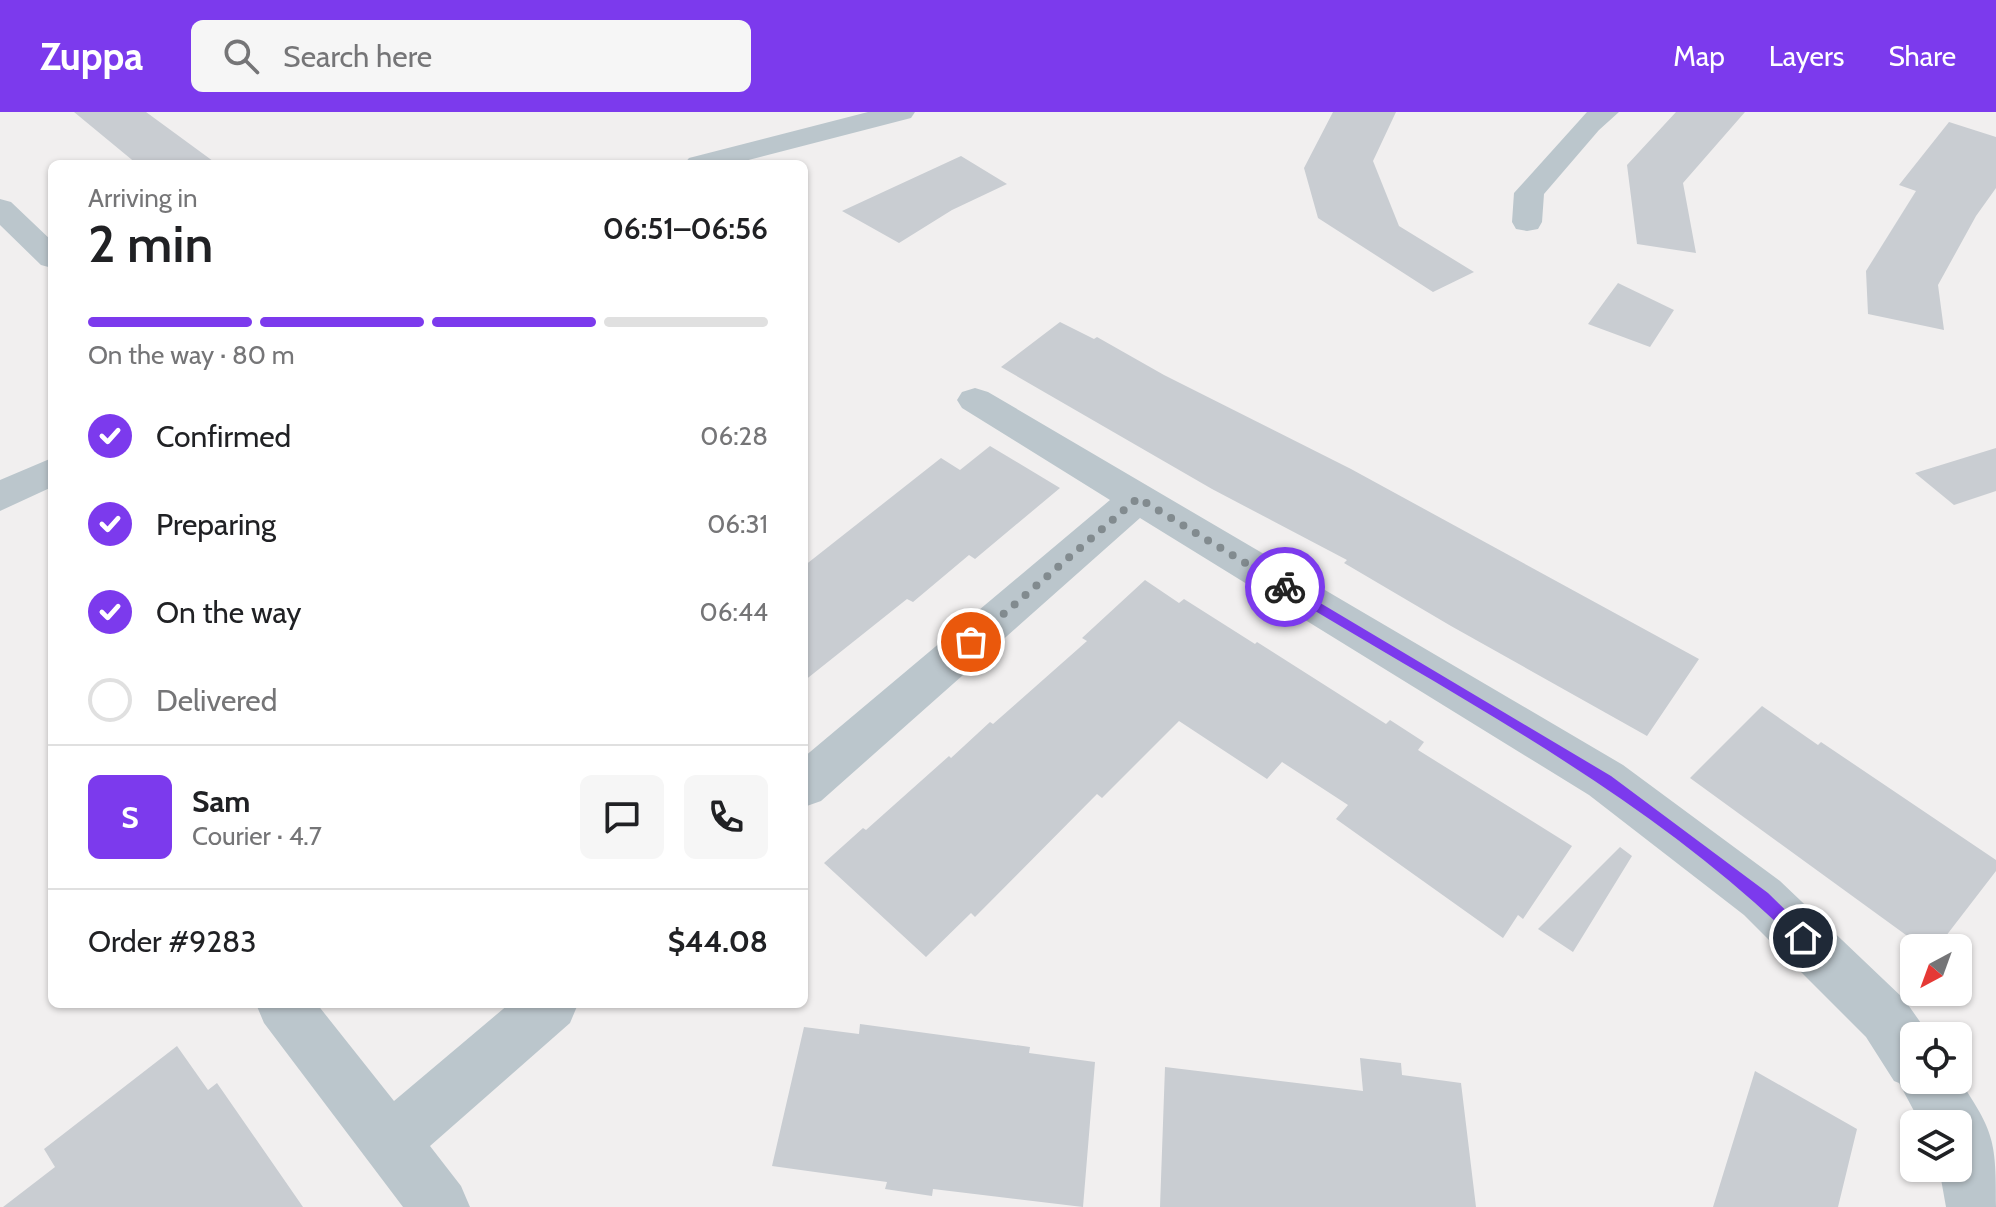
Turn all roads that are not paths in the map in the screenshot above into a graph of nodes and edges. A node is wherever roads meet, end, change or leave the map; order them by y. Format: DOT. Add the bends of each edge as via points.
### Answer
graph roads {
  1 [pos="901,112"];
  2 [pos="1605,112"];
  3 [pos="806,123"];
  4 [pos="709,160"];
  5 [pos="0,208"];
  6 [pos="1527,222"];
  7 [pos="48,254"];
  8 [pos="975,400"];
  9 [pos="48,473"];
  10 [pos="0,497"];
  11 [pos="1138,498"];
  12 [pos="808,783"];
  13 [pos="286,1008"];
  14 [pos="546,1008"];
  15 [pos="1900,1040"];
  16 [pos="390,1142"];
  17 [pos="1971,1182"];
  18 [pos="440,1207"];
  19 [pos="1976,1207"];
  1 -- 3 [label="street"];
  2 -- 6 [label="street" via="1529,193"];
  3 -- 4 [label="street"];
  5 -- 7 [label="street"];
  8 -- 11 [label="street"];
  9 -- 10 [label="street"];
  11 -- 12 [label="street"];
  11 -- 15 [label="street" via="1606,780 1762,898 1885,1018"];
  13 -- 16 [label="street"];
  14 -- 16 [label="street"];
  16 -- 18 [label="street"];
  17 -- 19 [label="street"];
}
